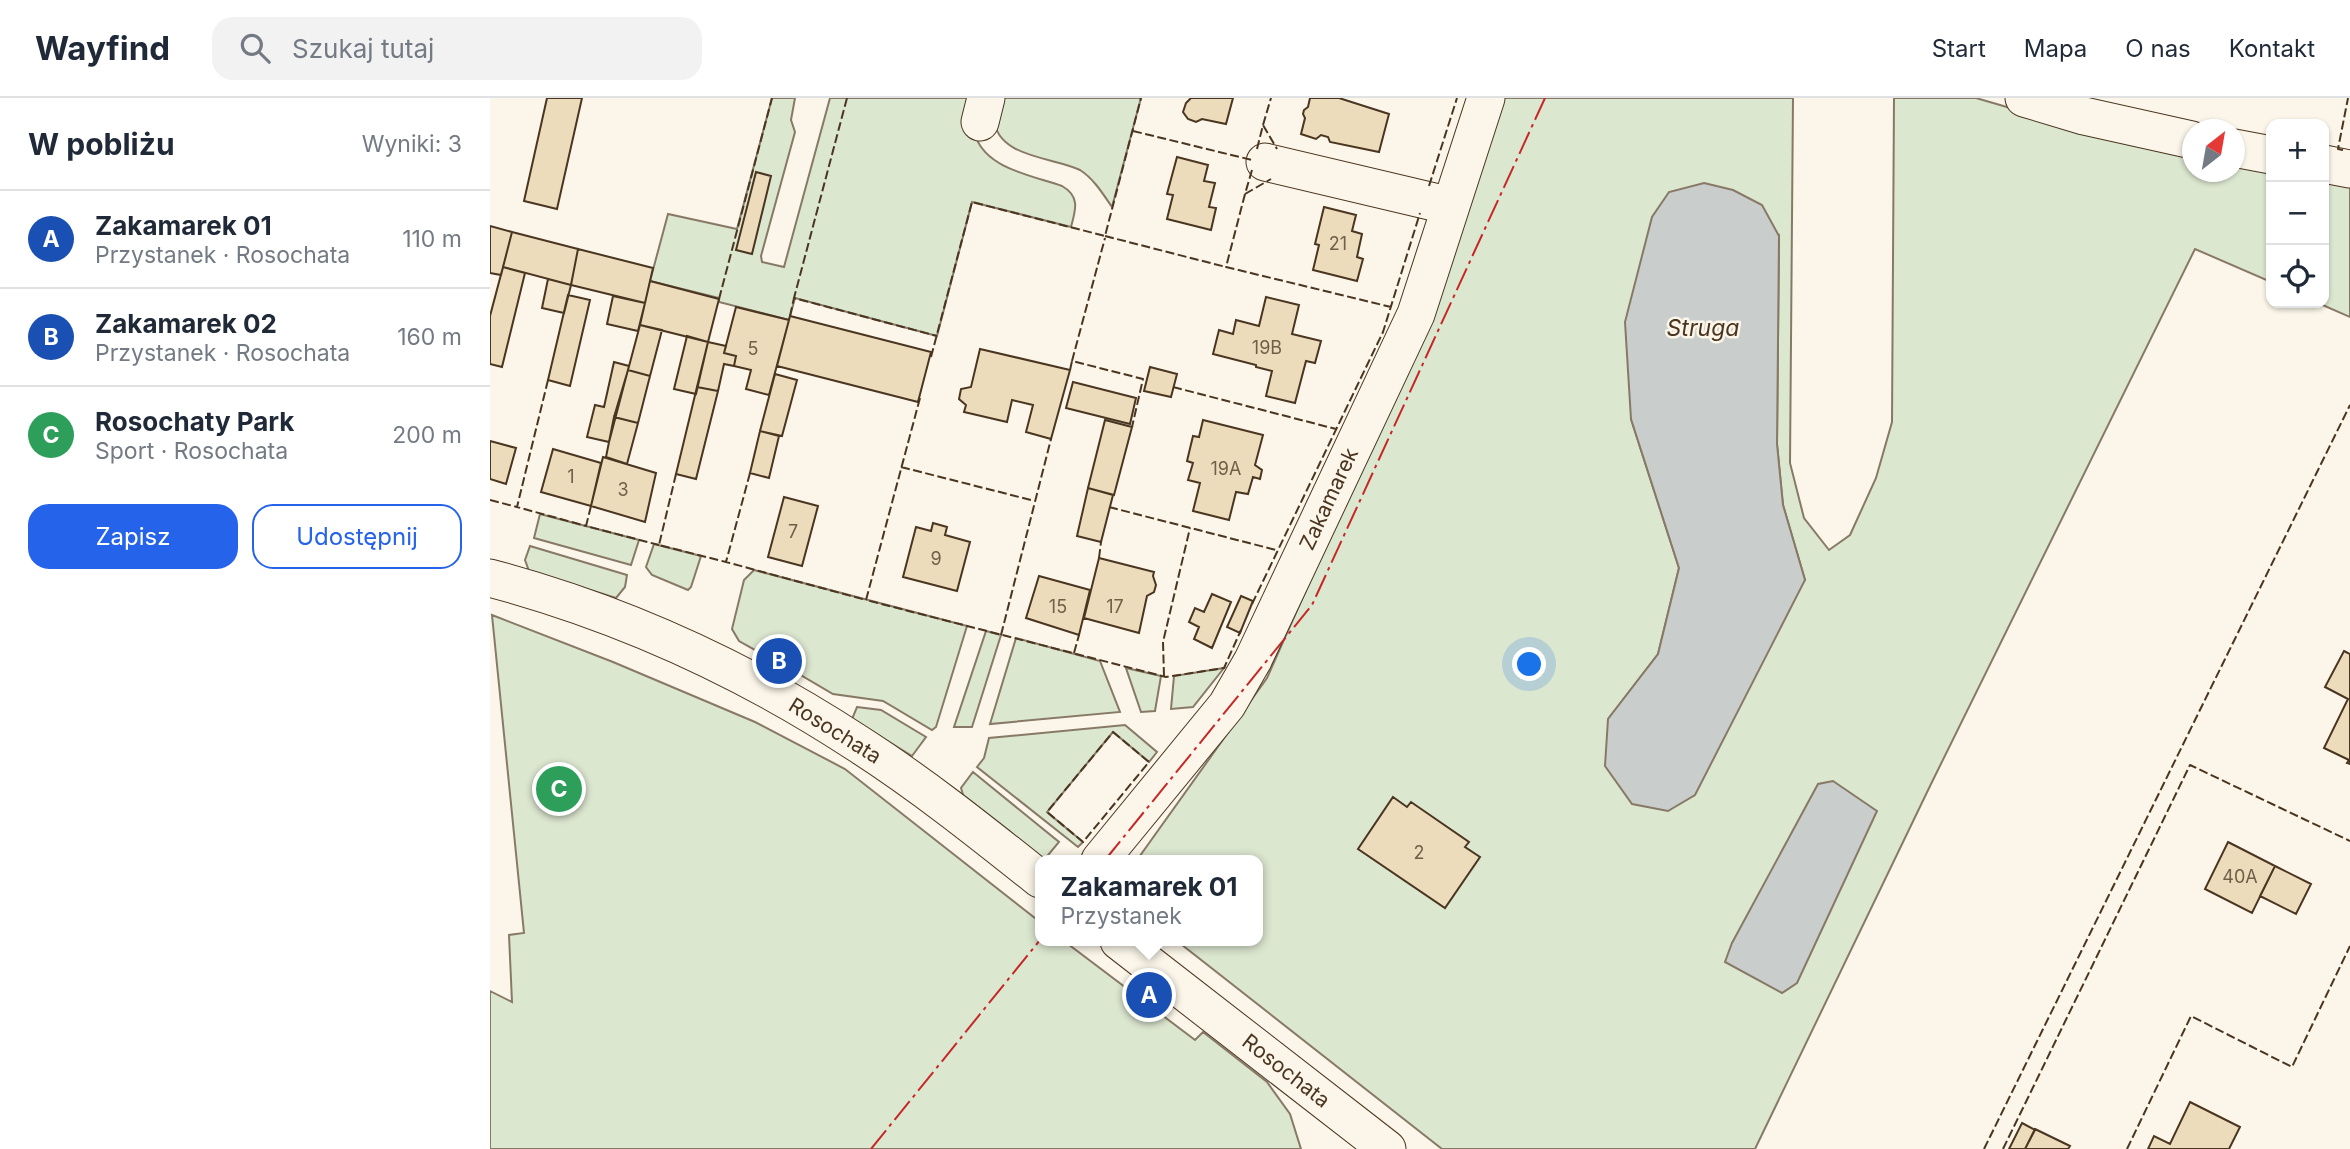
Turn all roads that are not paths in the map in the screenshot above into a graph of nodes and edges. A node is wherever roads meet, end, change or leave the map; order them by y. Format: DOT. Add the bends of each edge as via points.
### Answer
graph roads {
  1 [pos="1486,98"];
  2 [pos="2024,98"];
  3 [pos="2182,138"];
  4 [pos="2245,150"];
  5 [pos="2266,154"];
  6 [pos="1265,162"];
  7 [pos="2329,165"];
  8 [pos="2350,169"];
  9 [pos="1451,206"];
  10 [pos="490,578"];
  11 [pos="1104,855"];
  12 [pos="1035,875"];
  13 [pos="1125,946"];
  14 [pos="1387,1149"];
  1 -- 9 [label="street, Zakamarek"];
  2 -- 3 [label="street"];
  4 -- 5 [label="street"];
  6 -- 9 [label="street"];
  7 -- 8 [label="street"];
  9 -- 11 [label="street, Zakamarek" via="1416,314 1253,660 1227,705"];
  10 -- 12 [label="street, Rosochata" via="623,620 709,658 818,718 911,779"];
  13 -- 14 [label="street, Rosochata"];
}
